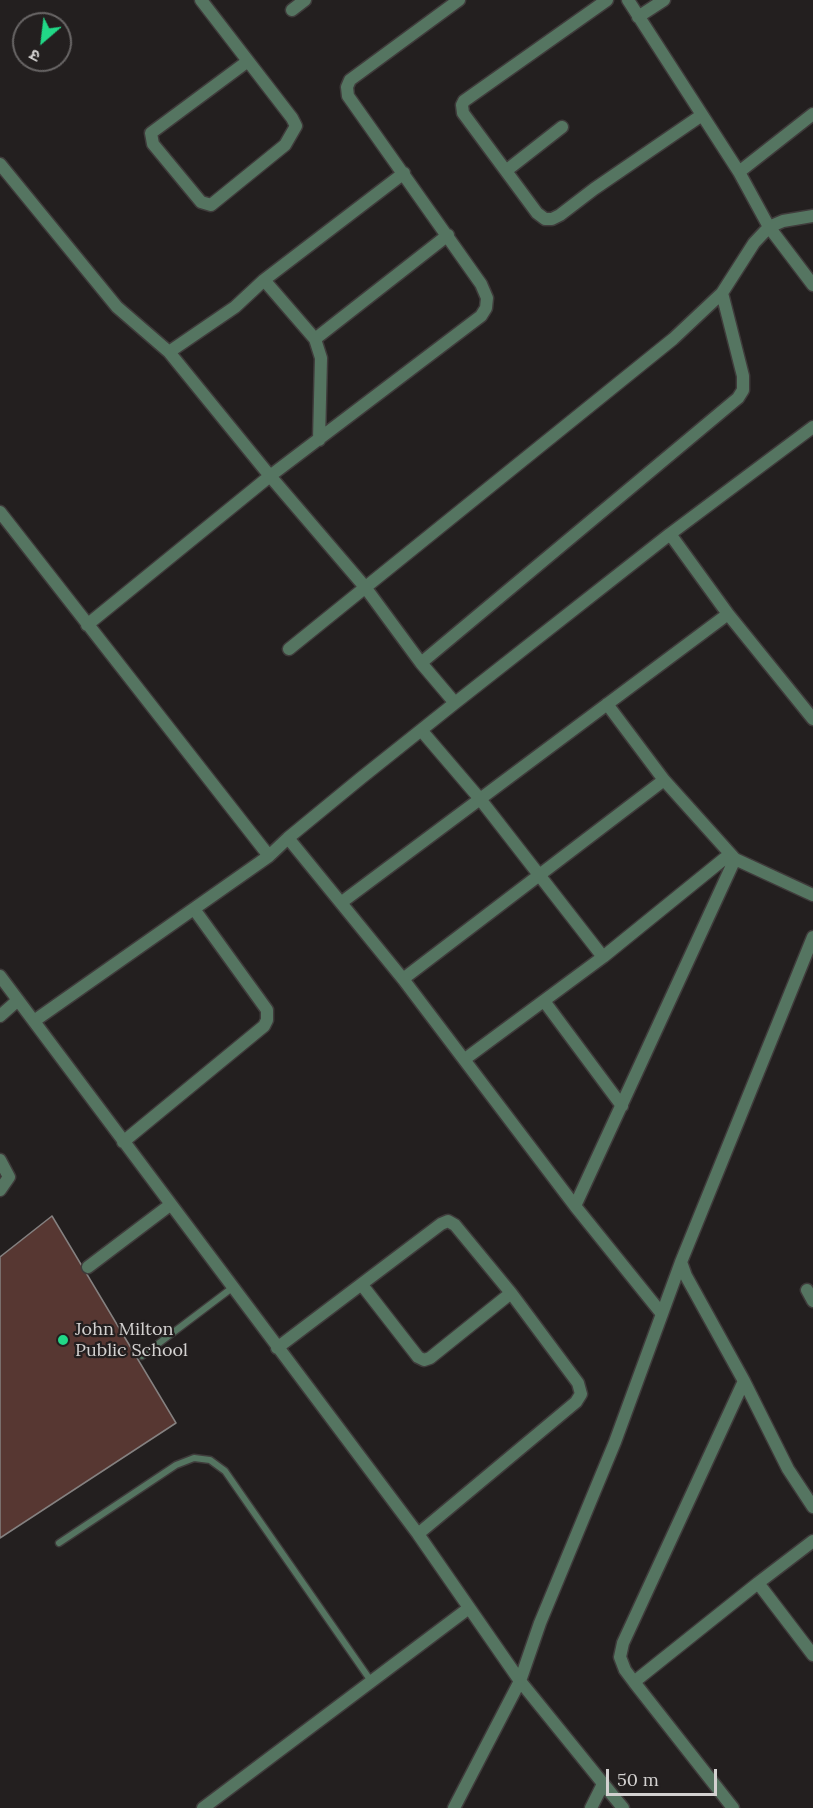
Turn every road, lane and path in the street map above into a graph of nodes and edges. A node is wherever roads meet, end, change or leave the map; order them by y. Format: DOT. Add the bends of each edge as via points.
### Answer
graph roads {
  1 [pos="201,0"];
  2 [pos="305,0"];
  3 [pos="459,0"];
  4 [pos="607,0"];
  5 [pos="628,0"];
  6 [pos="664,0"];
  7 [pos="292,10"];
  8 [pos="639,17"];
  9 [pos="248,61"];
  10 [pos="813,114"];
  11 [pos="702,115"];
  12 [pos="562,127"];
  13 [pos="0,164"];
  14 [pos="507,170"];
  15 [pos="739,172"];
  16 [pos="404,173"];
  17 [pos="813,216"];
  18 [pos="769,227"];
  19 [pos="448,235"];
  20 [pos="264,280"];
  21 [pos="813,285"];
  22 [pos="722,293"];
  23 [pos="315,339"];
  24 [pos="169,352"];
  25 [pos="813,427"];
  26 [pos="319,440"];
  27 [pos="270,476"];
  28 [pos="0,512"];
  29 [pos="670,534"];
  30 [pos="365,587"];
  31 [pos="728,614"];
  32 [pos="87,625"];
  33 [pos="289,649"];
  34 [pos="421,663"];
  35 [pos="455,703"];
  36 [pos="606,704"];
  37 [pos="813,719"];
  38 [pos="421,730"];
  39 [pos="664,780"];
  40 [pos="480,800"];
  41 [pos="288,838"];
  42 [pos="269,856"];
  43 [pos="732,856"];
  44 [pos="539,877"];
  45 [pos="813,896"];
  46 [pos="342,902"];
  47 [pos="194,909"];
  48 [pos="813,937"];
  49 [pos="603,957"];
  50 [pos="0,976"];
  51 [pos="403,979"];
  52 [pos="18,1000"];
  53 [pos="544,1001"];
  54 [pos="0,1016"];
  55 [pos="34,1021"];
  56 [pos="465,1059"];
  57 [pos="622,1106"];
  58 [pos="123,1142"];
  59 [pos="0,1160"];
  60 [pos="0,1190"];
  61 [pos="170,1205"];
  62 [pos="575,1206"];
  63 [pos="681,1262"];
  64 [pos="88,1267"];
  65 [pos="362,1285"];
  66 [pos="232,1288"];
  67 [pos="510,1293"];
  68 [pos="662,1314"];
  69 [pos="278,1348"];
  70 [pos="142,1356"];
  71 [pos="744,1381"];
  72 [pos="813,1507"];
  73 [pos="418,1534"];
  74 [pos="813,1541"];
  75 [pos="59,1543"];
  76 [pos="758,1583"];
  77 [pos="469,1608"];
  78 [pos="813,1655"];
  79 [pos="520,1680"];
  80 [pos="371,1681"];
  81 [pos="634,1682"];
  82 [pos="603,1784"];
  83 [pos="203,1808"];
  84 [pos="454,1808"];
  85 [pos="591,1808"];
  86 [pos="623,1808"];
  87 [pos="733,1808"];
  1 -- 9 [label="street"];
  2 -- 7 [label="street"];
  3 -- 16 [label="street" via="350,80 347,87 348,96"];
  4 -- 14 [label="street" via="464,101 461,109"];
  5 -- 8 [label="street"];
  6 -- 8 [label="street"];
  8 -- 11 [label="street"];
  9 -- 9 [label="street" via="151,133 153,144 201,202 211,205 285,145 296,126"];
  10 -- 15 [label="street"];
  11 -- 14 [label="street" via="552,219 537,213"];
  11 -- 15 [label="street"];
  12 -- 14 [label="street"];
  13 -- 24 [label="street" via="117,307"];
  15 -- 18 [label="street"];
  16 -- 19 [label="street"];
  16 -- 20 [label="street"];
  17 -- 18 [label="street"];
  18 -- 21 [label="street"];
  18 -- 22 [label="street"];
  19 -- 23 [label="street"];
  19 -- 26 [label="street" via="487,298 481,316"];
  20 -- 23 [label="street"];
  20 -- 24 [label="street" via="235,307"];
  22 -- 30 [label="street" via="673,339"];
  22 -- 34 [label="street" via="743,376 743,390 738,398"];
  23 -- 26 [label="street" via="321,358"];
  24 -- 27 [label="street"];
  25 -- 29 [label="street"];
  26 -- 27 [label="street"];
  27 -- 30 [label="street"];
  27 -- 32 [label="street"];
  28 -- 32 [label="street"];
  29 -- 31 [label="street"];
  29 -- 35 [label="street"];
  30 -- 33 [label="street"];
  30 -- 34 [label="street"];
  31 -- 36 [label="street"];
  31 -- 37 [label="street"];
  32 -- 42 [label="street"];
  34 -- 35 [label="street"];
  35 -- 38 [label="street"];
  36 -- 39 [label="street"];
  36 -- 40 [label="street"];
  38 -- 40 [label="street"];
  38 -- 41 [label="street"];
  39 -- 43 [label="street"];
  39 -- 44 [label="street"];
  40 -- 44 [label="street"];
  40 -- 46 [label="street"];
  41 -- 42 [label="street"];
  41 -- 46 [label="street"];
  42 -- 47 [label="street"];
  43 -- 45 [label="street"];
  43 -- 49 [label="street"];
  43 -- 57 [label="street"];
  44 -- 49 [label="street"];
  44 -- 51 [label="street"];
  46 -- 51 [label="street"];
  47 -- 55 [label="street"];
  47 -- 58 [label="street" via="267,1010 267,1020"];
  48 -- 63 [label="street"];
  49 -- 53 [label="street"];
  50 -- 52 [label="street"];
  51 -- 56 [label="street"];
  52 -- 54 [label="street"];
  52 -- 55 [label="street"];
  53 -- 56 [label="street"];
  53 -- 57 [label="street"];
  55 -- 58 [label="street"];
  56 -- 62 [label="street"];
  57 -- 62 [label="street"];
  58 -- 61 [label="street"];
  59 -- 60 [label="street" via="9,1177"];
  61 -- 64 [label="street"];
  61 -- 66 [label="street"];
  62 -- 68 [label="street"];
  63 -- 68 [label="street"];
  63 -- 71 [label="street"];
  65 -- 67 [label="street" via="448,1221"];
  65 -- 67 [label="street" via="424,1360"];
  65 -- 69 [label="street"];
  66 -- 69 [label="street"];
  66 -- 70 [label="lane"];
  67 -- 73 [label="street" via="578,1383 580,1394 576,1402"];
  68 -- 79 [label="street"];
  69 -- 73 [label="street"];
  71 -- 72 [label="street" via="788,1469"];
  71 -- 81 [label="street" via="623,1643 620,1657"];
  73 -- 77 [label="street"];
  74 -- 76 [label="street"];
  75 -- 80 [label="lane" via="176,1465 194,1458 210,1460 225,1471"];
  76 -- 78 [label="street"];
  76 -- 81 [label="street"];
  77 -- 79 [label="street"];
  77 -- 80 [label="street"];
  79 -- 82 [label="street"];
  79 -- 84 [label="street"];
  80 -- 83 [label="street"];
  81 -- 87 [label="street"];
  82 -- 85 [label="street"];
  82 -- 86 [label="street"];
}
